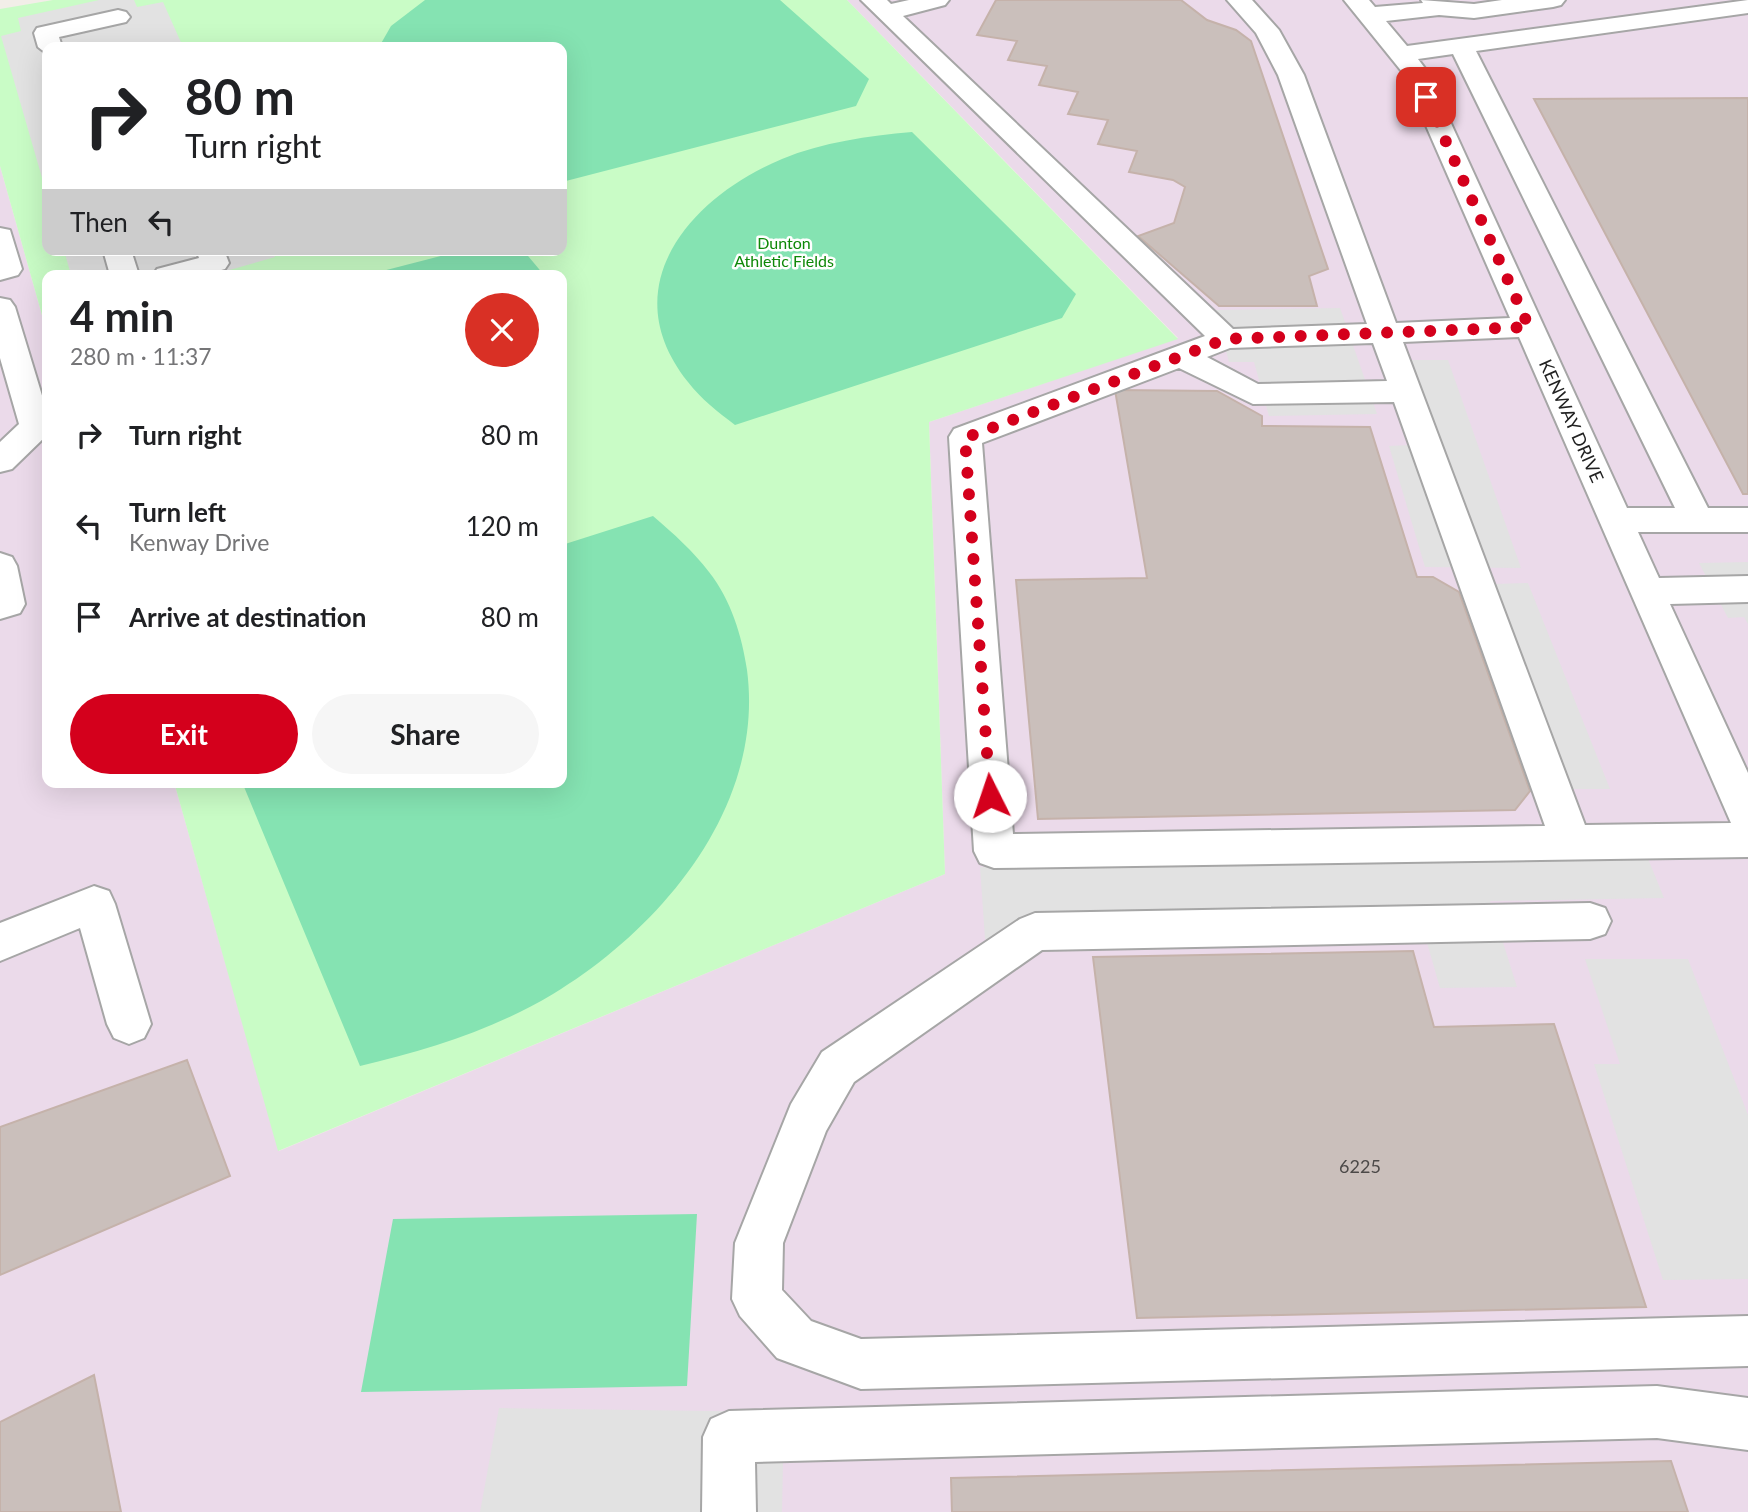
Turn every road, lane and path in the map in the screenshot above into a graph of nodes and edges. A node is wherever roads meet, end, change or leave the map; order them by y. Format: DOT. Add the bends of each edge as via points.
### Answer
graph roads {
  1 [pos="937,0"];
  2 [pos="1239,0"];
  3 [pos="1553,0"];
  4 [pos="1436,4"];
  5 [pos="1748,6"];
  6 [pos="880,7"];
  7 [pos="1363,7"];
  8 [pos="120,18"];
  9 [pos="49,42"];
  10 [pos="1461,45"];
  11 [pos="1401,54"];
  12 [pos="0,236"];
  13 [pos="212,256"];
  14 [pos="187,270"];
  15 [pos="0,271"];
  16 [pos="0,307"];
  17 [pos="1529,327"];
  18 [pos="1387,331"];
  19 [pos="1226,339"];
  20 [pos="1181,356"];
  21 [pos="1408,391"];
  22 [pos="0,461"];
  23 [pos="1615,520"];
  24 [pos="1698,520"];
  25 [pos="1748,520"];
  26 [pos="0,566"];
  27 [pos="1748,589"];
  28 [pos="1647,591"];
  29 [pos="0,606"];
  30 [pos="1748,817"];
  31 [pos="1748,840"];
  32 [pos="1571,843"];
  33 [pos="1590,921"];
  34 [pos="0,942"];
  35 [pos="129,1024"];
  36 [pos="1748,1341"];
  37 [pos="1748,1423"];
  38 [pos="729,1512"];
  1 -- 6 [label="street"];
  2 -- 18 [label="street" via="1267,30 1291,75"];
  3 -- 4 [label="street" via="1474,11"];
  4 -- 7 [label="street"];
  5 -- 10 [label="street"];
  6 -- 19 [label="street"];
  7 -- 11 [label="street, KENWAY DRIVE"];
  8 -- 9 [label="street" via="46,33"];
  10 -- 11 [label="street"];
  10 -- 24 [label="street"];
  11 -- 17 [label="street, KENWAY DRIVE" via="1415,71"];
  12 -- 15 [label="street" via="8,269"];
  13 -- 14 [label="street" via="215,263"];
  16 -- 22 [label="street" via="36,427"];
  17 -- 18 [label="street"];
  17 -- 23 [label="street, KENWAY DRIVE"];
  18 -- 19 [label="street"];
  18 -- 21 [label="street"];
  19 -- 20 [label="street"];
  20 -- 21 [label="street" via="1253,394"];
  20 -- 32 [label="street" via="965,438 994,851"];
  21 -- 32 [label="street"];
  23 -- 24 [label="street"];
  23 -- 28 [label="street, KENWAY DRIVE"];
  24 -- 25 [label="street"];
  26 -- 29 [label="street" via="7,604"];
  27 -- 28 [label="street"];
  28 -- 30 [label="street, KENWAY DRIVE"];
  31 -- 32 [label="street"];
  33 -- 36 [label="street" via="1035,932 838,1067 807,1120 759,1243 757,1299 795,1340 861,1364"];
  34 -- 35 [label="street" via="94,904"];
  37 -- 38 [label="street" via="1657,1412 729,1437"];
}
